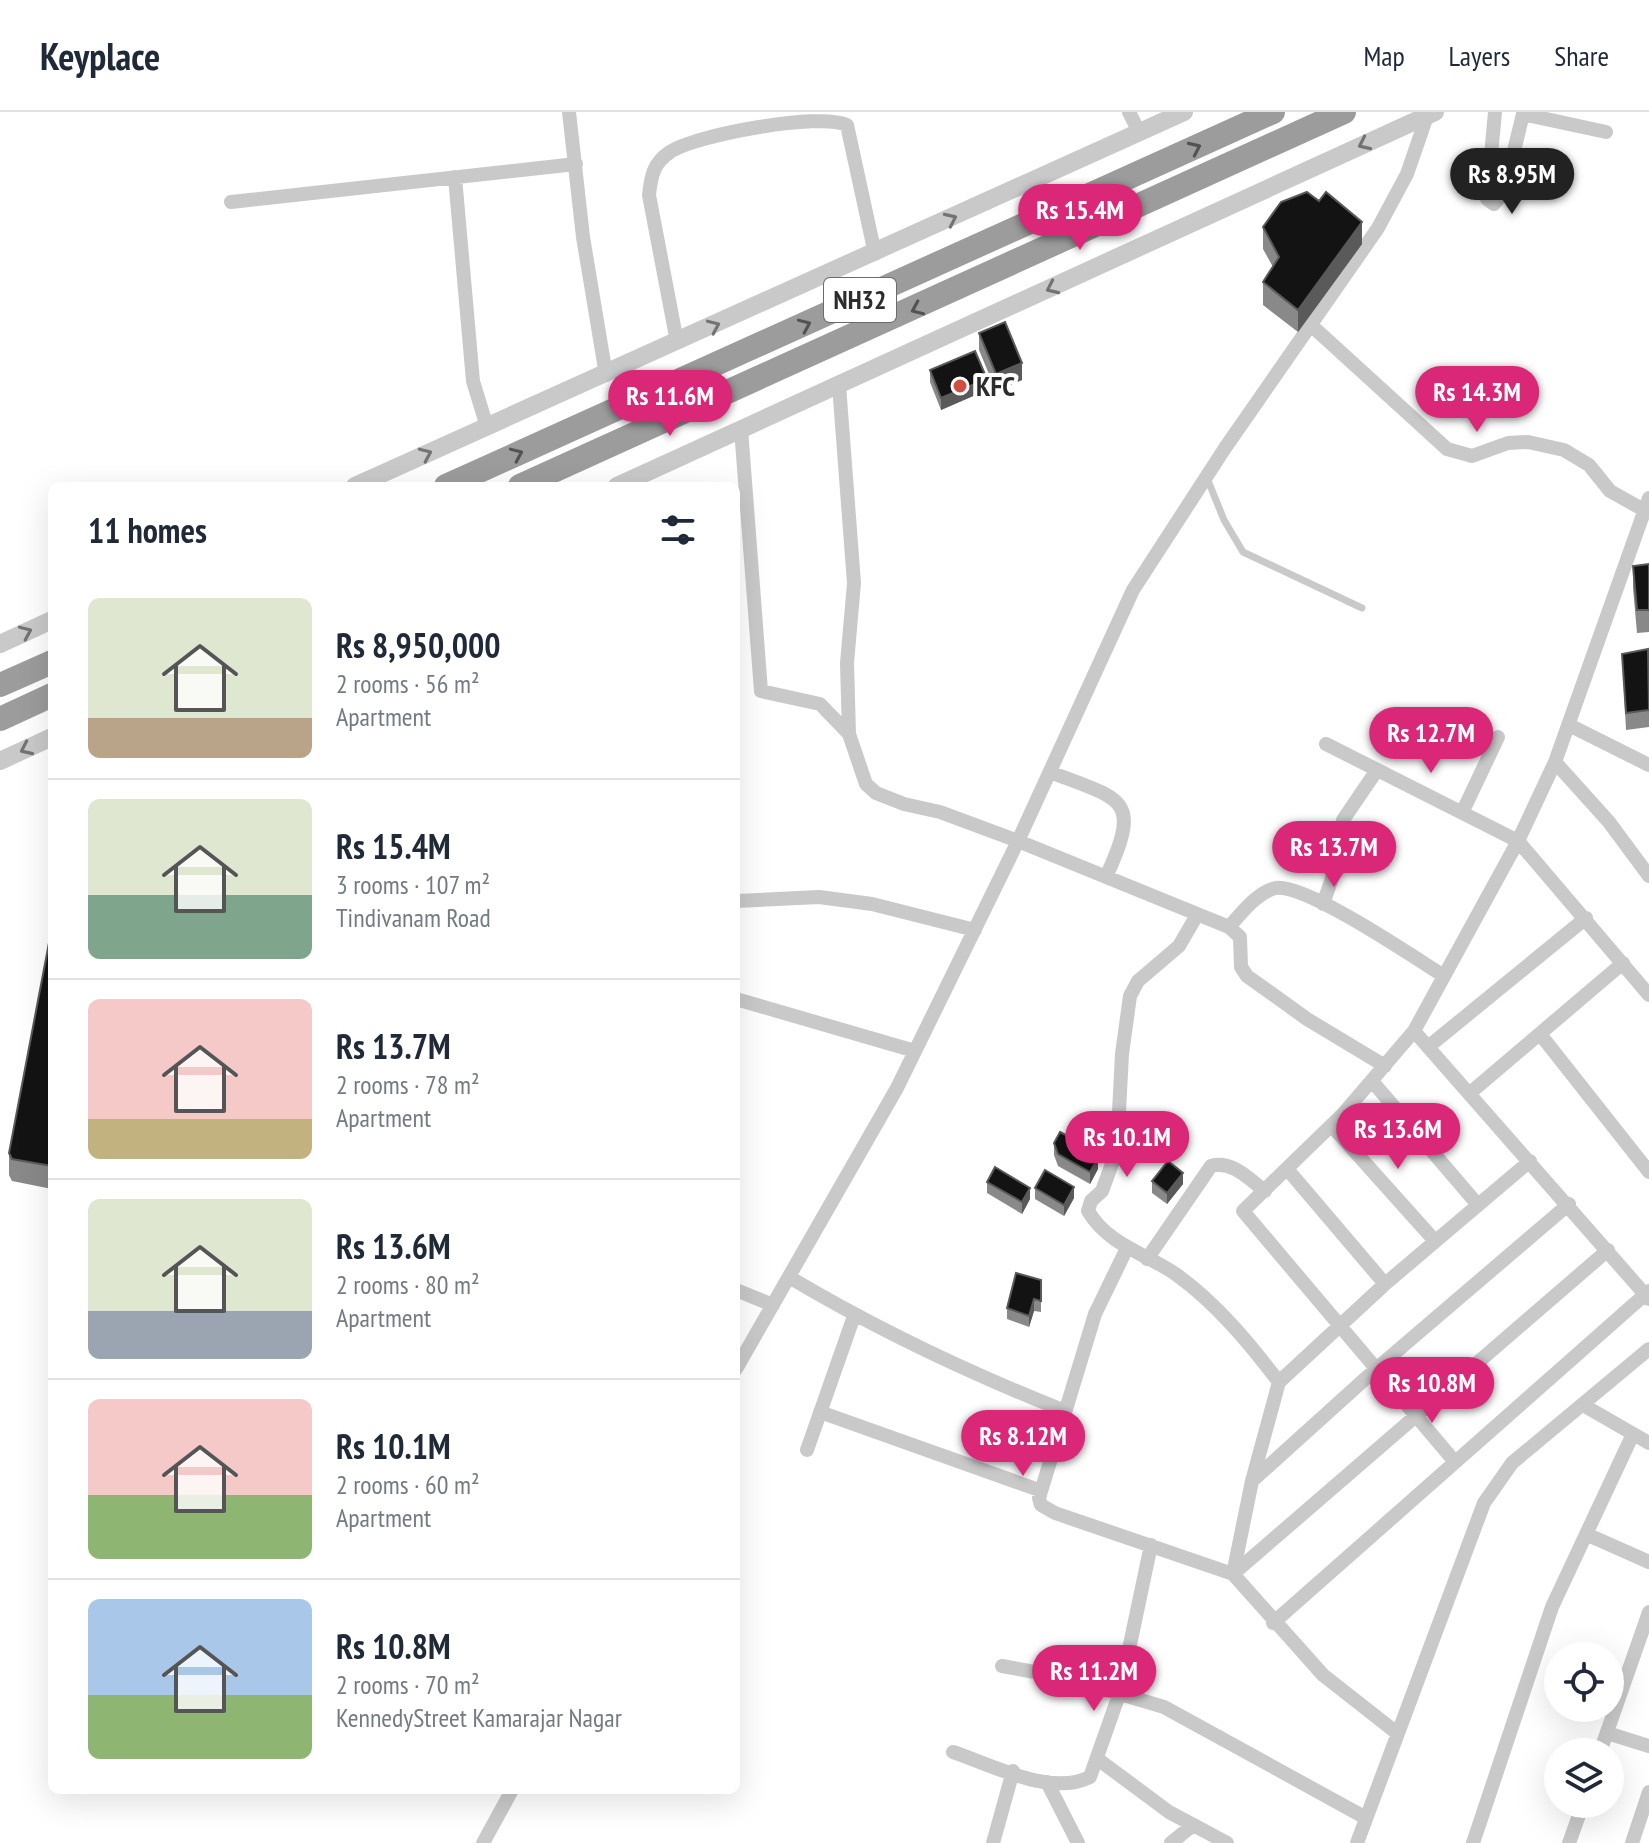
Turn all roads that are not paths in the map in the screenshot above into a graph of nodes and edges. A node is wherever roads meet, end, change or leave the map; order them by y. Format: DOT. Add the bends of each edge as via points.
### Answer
graph roads {
  1 [pos="569,112"];
  2 [pos="1129,112"];
  3 [pos="1184,112"];
  4 [pos="1273,112"];
  5 [pos="1344,112"];
  6 [pos="1495,112"];
  7 [pos="1431,114"];
  8 [pos="1139,132"];
  9 [pos="1606,132"];
  10 [pos="576,164"];
  11 [pos="455,177"];
  12 [pos="231,202"];
  13 [pos="875,254"];
  14 [pos="1312,326"];
  15 [pos="677,342"];
  16 [pos="606,375"];
  17 [pos="839,385"];
  18 [pos="487,427"];
  19 [pos="741,429"];
  20 [pos="1206,476"];
  21 [pos="646,479"];
  22 [pos="364,482"];
  23 [pos="455,482"];
  24 [pos="529,482"];
  25 [pos="1647,504"];
  26 [pos="1362,608"];
  27 [pos="48,622"];
  28 [pos="0,644"];
  29 [pos="48,664"];
  30 [pos="0,685"];
  31 [pos="48,697"];
  32 [pos="0,719"];
  33 [pos="1569,725"];
  34 [pos="849,734"];
  35 [pos="1498,737"];
  36 [pos="48,739"];
  37 [pos="1326,744"];
  38 [pos="0,761"];
  39 [pos="1555,762"];
  40 [pos="1649,765"];
  41 [pos="1377,770"];
  42 [pos="1050,772"];
  43 [pos="1462,813"];
  44 [pos="1018,841"];
  45 [pos="1518,841"];
  46 [pos="1649,876"];
  47 [pos="1106,877"];
  48 [pos="740,901"];
  49 [pos="1323,904"];
  50 [pos="1197,915"];
  51 [pos="1586,918"];
  52 [pos="1229,927"];
  53 [pos="975,930"];
  54 [pos="1623,963"];
  55 [pos="1444,976"];
  56 [pos="1649,995"];
  57 [pos="740,1000"];
  58 [pos="1414,1031"];
  59 [pos="1540,1034"];
  60 [pos="1428,1047"];
  61 [pos="915,1051"];
  62 [pos="1385,1066"];
  63 [pos="1372,1081"];
  64 [pos="1470,1093"];
  65 [pos="1332,1126"];
  66 [pos="1530,1161"];
  67 [pos="1288,1170"];
  68 [pos="1649,1172"];
  69 [pos="1265,1191"];
  70 [pos="1569,1204"];
  71 [pos="1478,1205"];
  72 [pos="1435,1241"];
  73 [pos="1127,1248"];
  74 [pos="1608,1250"];
  75 [pos="1147,1259"];
  76 [pos="789,1277"];
  77 [pos="1385,1284"];
  78 [pos="740,1292"];
  79 [pos="1648,1295"];
  80 [pos="773,1305"];
  81 [pos="854,1316"];
  82 [pos="1342,1326"];
  83 [pos="1649,1349"];
  84 [pos="740,1362"];
  85 [pos="1376,1369"];
  86 [pos="1279,1382"];
  87 [pos="1583,1405"];
  88 [pos="1065,1411"];
  89 [pos="820,1412"];
  90 [pos="1417,1414"];
  91 [pos="1633,1434"];
  92 [pos="1649,1443"];
  93 [pos="807,1450"];
  94 [pos="1455,1462"];
  95 [pos="1252,1481"];
  96 [pos="1039,1490"];
  97 [pos="1586,1534"];
  98 [pos="1151,1545"];
  99 [pos="1649,1562"];
  100 [pos="1233,1574"];
  101 [pos="1649,1612"];
  102 [pos="1273,1623"];
  103 [pos="1002,1666"];
  104 [pos="1120,1692"];
  105 [pos="1397,1733"];
  106 [pos="1607,1733"];
  107 [pos="1605,1738"];
  108 [pos="1649,1746"];
  109 [pos="953,1752"];
  110 [pos="1099,1760"];
  111 [pos="1013,1771"];
  112 [pos="1047,1782"];
  113 [pos="1649,1792"];
  114 [pos="510,1794"];
  115 [pos="1366,1818"];
  116 [pos="1578,1818"];
  117 [pos="1193,1825"];
  118 [pos="483,1843"];
  119 [pos="993,1843"];
  120 [pos="1078,1843"];
  121 [pos="1171,1843"];
  122 [pos="1227,1843"];
  123 [pos="1357,1843"];
  124 [pos="1473,1843"];
  125 [pos="1569,1843"];
  126 [pos="1632,1843"];
  1 -- 10 [label="street"];
  2 -- 8 [label="street"];
  3 -- 8 [label="street"];
  23 -- 4 [label="highway, NH32, one-way"];
  5 -- 24 [label="highway, NH32, one-way"];
  6 -- 9 [label="street" via="1487,199 1494,204 1504,192 1523,114"];
  7 -- 14 [label="street" via="1378,228"];
  7 -- 17 [label="street, one-way"];
  13 -- 8 [label="street, one-way"];
  10 -- 11 [label="street"];
  10 -- 16 [label="street"];
  11 -- 12 [label="street"];
  11 -- 18 [label="street" via="473,381"];
  15 -- 13 [label="street, one-way"];
  13 -- 15 [label="street" via="847,125 836,120 794,122 685,143 667,153 652,171 649,195"];
  14 -- 20 [label="street"];
  14 -- 25 [label="street" via="1447,449 1472,456 1496,445 1528,442 1564,450 1589,465 1610,491"];
  15 -- 16 [label="street"];
  16 -- 18 [label="street"];
  17 -- 19 [label="street"];
  17 -- 34 [label="street" via="854,583 847,663"];
  22 -- 18 [label="street, one-way"];
  19 -- 21 [label="street"];
  19 -- 34 [label="street" via="761,691 820,704"];
  20 -- 26 [label="lane" via="1243,552"];
  20 -- 42 [label="street" via="1133,590"];
  25 -- 33 [label="street"];
  28 -- 27 [label="street, one-way"];
  29 -- 30 [label="highway"];
  31 -- 32 [label="highway"];
  33 -- 39 [label="street"];
  33 -- 40 [label="street"];
  34 -- 44 [label="street" via="866,784 876,793"];
  35 -- 43 [label="street"];
  36 -- 38 [label="street, one-way"];
  37 -- 41 [label="street"];
  39 -- 45 [label="street"];
  39 -- 46 [label="street"];
  41 -- 43 [label="street"];
  41 -- 49 [label="street" via="1343,820 1336,867"];
  42 -- 44 [label="street"];
  42 -- 47 [label="street" via="1120,803 1126,825"];
  43 -- 45 [label="street"];
  44 -- 47 [label="street"];
  44 -- 53 [label="street"];
  45 -- 51 [label="street"];
  45 -- 55 [label="street"];
  47 -- 50 [label="street"];
  48 -- 53 [label="street" via="819,897 872,904"];
  49 -- 52 [label="street" via="1275,888"];
  49 -- 55 [label="street"];
  50 -- 52 [label="street"];
  50 -- 73 [label="street" via="1179,946 1138,981 1130,996 1117,1150 1102,1191 1088,1211"];
  51 -- 54 [label="street"];
  51 -- 60 [label="street"];
  52 -- 62 [label="street" via="1240,937 1241,967 1247,976"];
  53 -- 61 [label="street"];
  54 -- 56 [label="street"];
  54 -- 59 [label="street"];
  55 -- 58 [label="street"];
  57 -- 61 [label="street"];
  58 -- 60 [label="street"];
  58 -- 62 [label="street"];
  59 -- 64 [label="street"];
  59 -- 68 [label="street"];
  60 -- 64 [label="street"];
  61 -- 76 [label="street"];
  62 -- 63 [label="street"];
  63 -- 65 [label="street"];
  63 -- 71 [label="street"];
  64 -- 66 [label="street"];
  65 -- 67 [label="street"];
  65 -- 72 [label="street"];
  66 -- 70 [label="street"];
  66 -- 71 [label="street"];
  67 -- 69 [label="street"];
  67 -- 77 [label="street"];
  69 -- 75 [label="street" via="1232,1167 1211,1166"];
  69 -- 82 [label="street" via="1243,1211"];
  70 -- 74 [label="street"];
  70 -- 85 [label="street"];
  71 -- 72 [label="street"];
  72 -- 77 [label="street"];
  73 -- 75 [label="street"];
  73 -- 88 [label="street" via="1106,1285"];
  74 -- 79 [label="street"];
  74 -- 90 [label="street"];
  75 -- 86 [label="street" via="1202,1295"];
  76 -- 80 [label="street"];
  76 -- 81 [label="street"];
  77 -- 82 [label="street"];
  78 -- 80 [label="street"];
  79 -- 94 [label="street"];
  80 -- 84 [label="street"];
  81 -- 88 [label="street" via="972,1375"];
  81 -- 89 [label="street"];
  82 -- 85 [label="street"];
  82 -- 86 [label="street"];
  83 -- 87 [label="street"];
  85 -- 90 [label="street"];
  85 -- 95 [label="street"];
  86 -- 95 [label="street"];
  87 -- 91 [label="street"];
  87 -- 105 [label="street" via="1512,1463 1484,1503"];
  88 -- 96 [label="street"];
  89 -- 93 [label="street"];
  89 -- 96 [label="street"];
  90 -- 94 [label="street"];
  90 -- 100 [label="street"];
  91 -- 92 [label="street"];
  91 -- 97 [label="street"];
  94 -- 102 [label="street"];
  95 -- 100 [label="street"];
  96 -- 98 [label="street" via="1041,1505 1055,1513"];
  97 -- 99 [label="street"];
  97 -- 124 [label="street" via="1552,1607"];
  98 -- 100 [label="street"];
  98 -- 104 [label="street"];
  100 -- 102 [label="street"];
  101 -- 106 [label="street"];
  102 -- 105 [label="street" via="1323,1675"];
  103 -- 104 [label="street"];
  104 -- 110 [label="street"];
  104 -- 115 [label="street" via="1203,1726"];
  105 -- 115 [label="street"];
  106 -- 107 [label="street"];
  106 -- 108 [label="street"];
  109 -- 111 [label="street"];
  110 -- 112 [label="street" via="1081,1782"];
  110 -- 117 [label="street"];
  111 -- 112 [label="street"];
  111 -- 119 [label="street"];
  112 -- 120 [label="street"];
  113 -- 126 [label="street"];
  114 -- 118 [label="street"];
  115 -- 123 [label="street"];
  116 -- 125 [label="street"];
  117 -- 121 [label="street"];
  117 -- 122 [label="street"];
}
